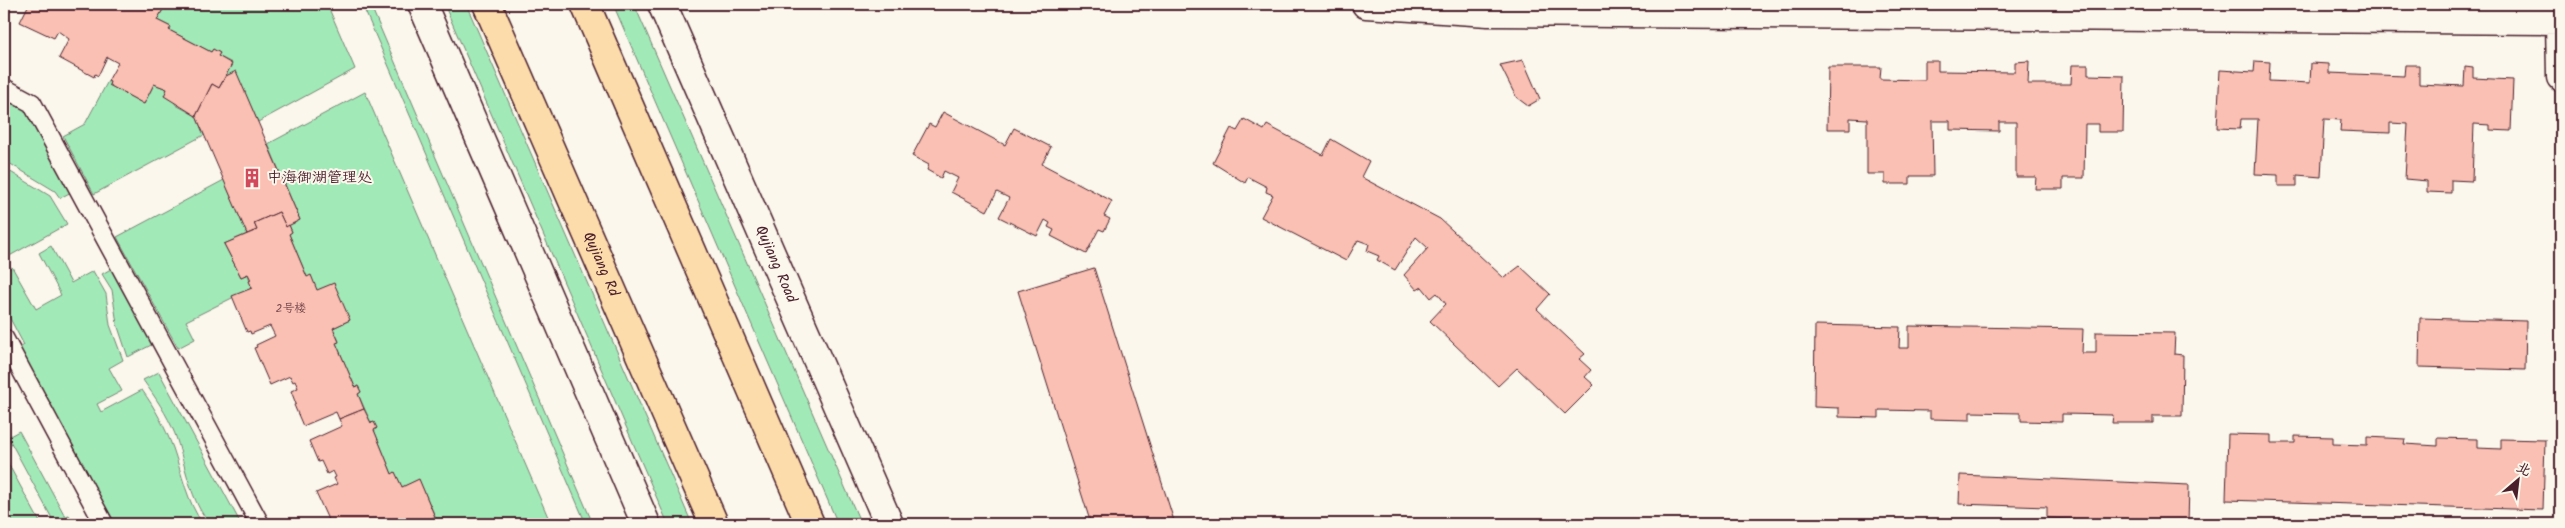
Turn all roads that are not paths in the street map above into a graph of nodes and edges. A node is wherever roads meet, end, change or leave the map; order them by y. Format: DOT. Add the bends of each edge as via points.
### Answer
graph roads {
  1 [pos="422,4"];
  2 [pos="488,4"];
  3 [pos="585,4"];
  4 [pos="662,4"];
  5 [pos="1366,4"];
  6 [pos="2561,77"];
  7 [pos="4,88"];
  8 [pos="4,338"];
  9 [pos="104,524"];
  10 [pos="260,524"];
  11 [pos="646,524"];
  12 [pos="714,524"];
  13 [pos="810,524"];
  14 [pos="888,524"];
  1 -- 11 [label="street"];
  2 -- 12 [label="highway, Qujiang Rd"];
  3 -- 13 [label="highway"];
  4 -- 14 [label="street, Qujiang Road"];
  5 -- 6 [label="street" via="1488,12 2560,20"];
  7 -- 10 [label="lane" via="32,103"];
  8 -- 9 [label="lane"];
}
